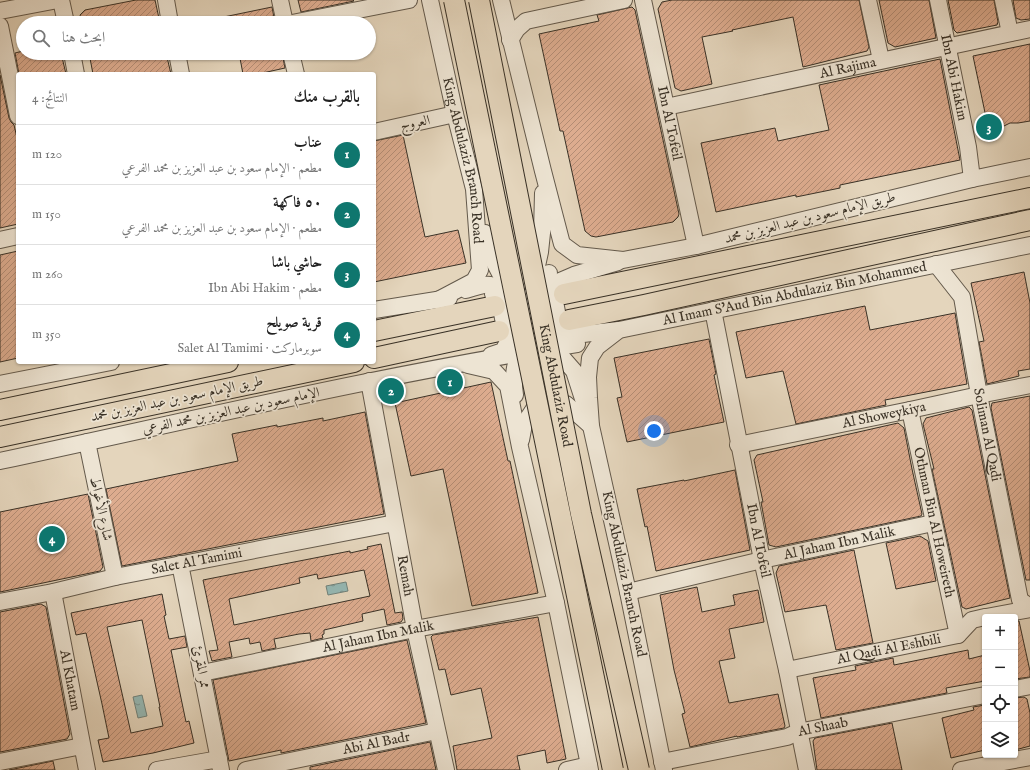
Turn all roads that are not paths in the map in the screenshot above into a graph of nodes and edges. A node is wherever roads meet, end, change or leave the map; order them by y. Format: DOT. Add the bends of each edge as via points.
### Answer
graph roads {
  1 [pos="58,0"];
  2 [pos="62,0"];
  3 [pos="166,0"];
  4 [pos="280,0"];
  5 [pos="409,0"];
  6 [pos="430,0"];
  7 [pos="454,0"];
  8 [pos="479,0"];
  9 [pos="501,0"];
  10 [pos="624,0"];
  11 [pos="643,0"];
  12 [pos="868,0"];
  13 [pos="938,0"];
  14 [pos="1003,0"];
  15 [pos="0,11"];
  16 [pos="65,16"];
  17 [pos="169,16"];
  18 [pos="283,16"];
  19 [pos="328,16"];
  20 [pos="505,16"];
  21 [pos="526,21"];
  22 [pos="1030,29"];
  23 [pos="0,31"];
  24 [pos="1010,33"];
  25 [pos="510,40"];
  26 [pos="948,46"];
  27 [pos="73,60"];
  28 [pos="178,60"];
  29 [pos="293,60"];
  30 [pos="881,60"];
  31 [pos="76,72"];
  32 [pos="181,72"];
  33 [pos="296,72"];
  34 [pos="16,107"];
  35 [pos="666,107"];
  36 [pos="455,114"];
  37 [pos="376,132"];
  38 [pos="1030,167"];
  39 [pos="543,171"];
  40 [pos="972,179"];
  41 [pos="474,189"];
  42 [pos="1030,198"];
  43 [pos="1030,220"];
  44 [pos="16,236"];
  45 [pos="0,240"];
  46 [pos="1030,245"];
  47 [pos="696,246"];
  48 [pos="623,260"];
  49 [pos="936,264"];
  50 [pos="542,275"];
  51 [pos="504,281"];
  52 [pos="484,284"];
  53 [pos="564,294"];
  54 [pos="438,300"];
  55 [pos="494,306"];
  56 [pos="376,309"];
  57 [pos="532,310"];
  58 [pos="713,310"];
  59 [pos="569,320"];
  60 [pos="619,330"];
  61 [pos="376,331"];
  62 [pos="499,331"];
  63 [pos="577,344"];
  64 [pos="553,347"];
  65 [pos="512,354"];
  66 [pos="376,358"];
  67 [pos="89,364"];
  68 [pos="218,364"];
  69 [pos="345,364"];
  70 [pos="462,364"];
  71 [pos="79,365"];
  72 [pos="588,378"];
  73 [pos="369,381"];
  74 [pos="0,384"];
  75 [pos="1030,385"];
  76 [pos="979,394"];
  77 [pos="0,410"];
  78 [pos="910,410"];
  79 [pos="592,426"];
  80 [pos="0,437"];
  81 [pos="87,442"];
  82 [pos="738,444"];
  83 [pos="520,447"];
  84 [pos="0,460"];
  85 [pos="395,522"];
  86 [pos="933,523"];
  87 [pos="762,560"];
  88 [pos="180,564"];
  89 [pos="115,576"];
  90 [pos="53,592"];
  91 [pos="628,592"];
  92 [pos="0,602"];
  93 [pos="556,603"];
  94 [pos="1030,608"];
  95 [pos="1000,614"];
  96 [pos="982,618"];
  97 [pos="415,629"];
  98 [pos="958,635"];
  99 [pos="787,670"];
  100 [pos="202,673"];
  101 [pos="1030,686"];
  102 [pos="1018,688"];
  103 [pos="982,696"];
  104 [pos="437,731"];
  105 [pos="798,732"];
  106 [pos="82,746"];
  107 [pos="1030,757"];
  108 [pos="0,762"];
  109 [pos="220,764"];
  110 [pos="663,766"];
  111 [pos="590,768"];
  112 [pos="87,770"];
  113 [pos="157,770"];
  114 [pos="246,770"];
  115 [pos="446,770"];
  116 [pos="566,770"];
  117 [pos="613,770"];
  118 [pos="639,770"];
  119 [pos="807,770"];
  120 [pos="961,770"];
  1 -- 15 [label="street"];
  2 -- 16 [label="street"];
  3 -- 17 [label="street"];
  4 -- 18 [label="street"];
  5 -- 19 [label="street"];
  6 -- 36 [label="street, King Abdulaziz Branch Road"];
  7 -- 117 [label="main road, King Abdulaziz Road, bridge"];
  8 -- 118 [label="main road, King Abdulaziz Road, bridge" via="581,514"];
  9 -- 20 [label="street"];
  10 -- 21 [label="street"];
  11 -- 35 [label="street, Ibn Al Tofeil"];
  12 -- 30 [label="street"];
  13 -- 26 [label="street, Ibn Abi Hakim"];
  14 -- 24 [label="street"];
  20 -- 21 [label="street" via="508,19"];
  20 -- 25 [label="street"];
  21 -- 25 [label="street"];
  22 -- 24 [label="street, Al Rajima"];
  23 -- 34 [label="street"];
  24 -- 26 [label="street, Al Rajima"];
  25 -- 39 [label="street"];
  26 -- 30 [label="street, Al Rajima"];
  26 -- 40 [label="street, Ibn Abi Hakim"];
  27 -- 31 [label="street"];
  28 -- 32 [label="street"];
  29 -- 33 [label="street"];
  30 -- 35 [label="street, Al Rajima"];
  35 -- 47 [label="street, Ibn Al Tofeil"];
  36 -- 37 [label="street, العروج"];
  36 -- 41 [label="street, King Abdulaziz Branch Road"];
  38 -- 40 [label="street, طريق الإمام سعود بن عبد العزيز بن محمد"];
  39 -- 41 [label="street" via="537,221 523,232 514,235 499,233 489,227"];
  39 -- 48 [label="street, طريق الإمام سعود بن عبد العزيز بن محمد" via="562,244 577,255"];
  39 -- 50 [label="street" via="540,252"];
  40 -- 47 [label="street, طريق الإمام سعود بن عبد العزيز بن محمد"];
  41 -- 51 [label="street" via="490,254"];
  41 -- 54 [label="street, King Abdulaziz Branch Road" via="480,270 474,281"];
  42 -- 53 [label="main road"];
  43 -- 59 [label="main road, Al Imam S'Aud Bin Abdulaziz Bin Mohammed"];
  44 -- 45 [label="street"];
  46 -- 49 [label="street, Al Imam S'Aud Bin Abdulaziz Bin Mohammed"];
  47 -- 48 [label="street, طريق الإمام سعود بن عبد العزيز بن محمد"];
  48 -- 50 [label="street" via="562,269"];
  48 -- 60 [label="street" via="560,281 553,291 560,328 566,333 574,335"];
  49 -- 58 [label="street, Al Imam S'Aud Bin Abdulaziz Bin Mohammed"];
  49 -- 76 [label="street, Soliman Al Qadi" via="962,297"];
  50 -- 51 [label="street"];
  50 -- 57 [label="street"];
  51 -- 52 [label="street"];
  51 -- 57 [label="street"];
  52 -- 54 [label="street"];
  52 -- 57 [label="street" via="498,287"];
  54 -- 56 [label="street"];
  54 -- 70 [label="street" via="490,292 499,299 508,342 503,351"];
  55 -- 61 [label="main road"];
  57 -- 63 [label="street" via="561,340"];
  57 -- 64 [label="street"];
  57 -- 65 [label="street"];
  58 -- 60 [label="street, Al Imam S'Aud Bin Abdulaziz Bin Mohammed"];
  58 -- 82 [label="street, Ibn Al Tofeil"];
  60 -- 63 [label="street"];
  60 -- 72 [label="street, Al Imam S'Aud Bin Abdulaziz Bin Mohammed" via="597,347 590,358"];
  62 -- 66 [label="main road"];
  63 -- 64 [label="street"];
  64 -- 65 [label="street"];
  64 -- 79 [label="street" via="574,371"];
  65 -- 70 [label="street"];
  65 -- 83 [label="street"];
  67 -- 71 [label="street"];
  68 -- 77 [label="main road, طريق الإمام سعود بن عبد العزيز بن محمد"];
  69 -- 80 [label="main road, طريق الإمام سعود بن عبد العزيز بن محمد"];
  70 -- 73 [label="street, الإمام سعود بن عبد العزيز بن محمد الفرعي"];
  70 -- 83 [label="street" via="494,371 508,386"];
  71 -- 74 [label="street"];
  72 -- 79 [label="street, King Abdulaziz Branch Road"];
  73 -- 81 [label="street, الإمام سعود بن عبد العزيز بن محمد الفرعي"];
  73 -- 85 [label="street, Remah"];
  75 -- 76 [label="street, Al Showeykiya"];
  76 -- 78 [label="street, Al Showeykiya"];
  76 -- 94 [label="street, Soliman Al Qadi" via="1020,600"];
  78 -- 82 [label="street, Al Showeykiya"];
  78 -- 86 [label="street, Othman Bin Al Howeireth"];
  79 -- 83 [label="street" via="566,404 545,401 538,404 524,424"];
  79 -- 91 [label="street, King Abdulaziz Branch Road"];
  81 -- 84 [label="street, الإمام سعود بن عبد العزيز بن محمد الفرعي"];
  81 -- 89 [label="street, شارع الأغواط"];
  82 -- 87 [label="street, Ibn Al Tofeil"];
  83 -- 93 [label="street"];
  85 -- 88 [label="street, Salet Al Tamimi"];
  85 -- 97 [label="street, Remah"];
  86 -- 87 [label="street, Al Jaham Ibn Malik"];
  86 -- 98 [label="street, Othman Bin Al Howeireth"];
  87 -- 91 [label="street, Al Jaham Ibn Malik"];
  87 -- 99 [label="street, Ibn Al Tofeil"];
  88 -- 89 [label="street, Salet Al Tamimi"];
  88 -- 100 [label="street, ممر المقرئ"];
  89 -- 90 [label="street, Salet Al Tamimi"];
  90 -- 92 [label="street, Salet Al Tamimi"];
  90 -- 106 [label="street, Al Khatam"];
  91 -- 110 [label="street, King Abdulaziz Branch Road"];
  93 -- 97 [label="street, Al Jaham Ibn Malik"];
  93 -- 111 [label="street"];
  94 -- 95 [label="street, Al Qadi Al Eshbili"];
  96 -- 98 [label="street, Al Qadi Al Eshbili" via="972,620"];
  97 -- 100 [label="street, Al Jaham Ibn Malik"];
  97 -- 104 [label="street, Remah"];
  98 -- 99 [label="street, Al Qadi Al Eshbili"];
  99 -- 105 [label="street, Ibn Al Tofeil"];
  100 -- 109 [label="street, ممر المقرئ"];
  101 -- 102 [label="street"];
  103 -- 105 [label="street, Al Shaab"];
  104 -- 114 [label="street, Abi Al Badr"];
  104 -- 115 [label="street, Remah"];
  105 -- 110 [label="street, Al Shaab" via="787,737"];
  105 -- 119 [label="street, Ibn Al Tofeil"];
  106 -- 108 [label="street"];
  106 -- 112 [label="street, Al Khatam"];
  107 -- 120 [label="street"];
  109 -- 113 [label="street"];
  111 -- 116 [label="street"];
}
